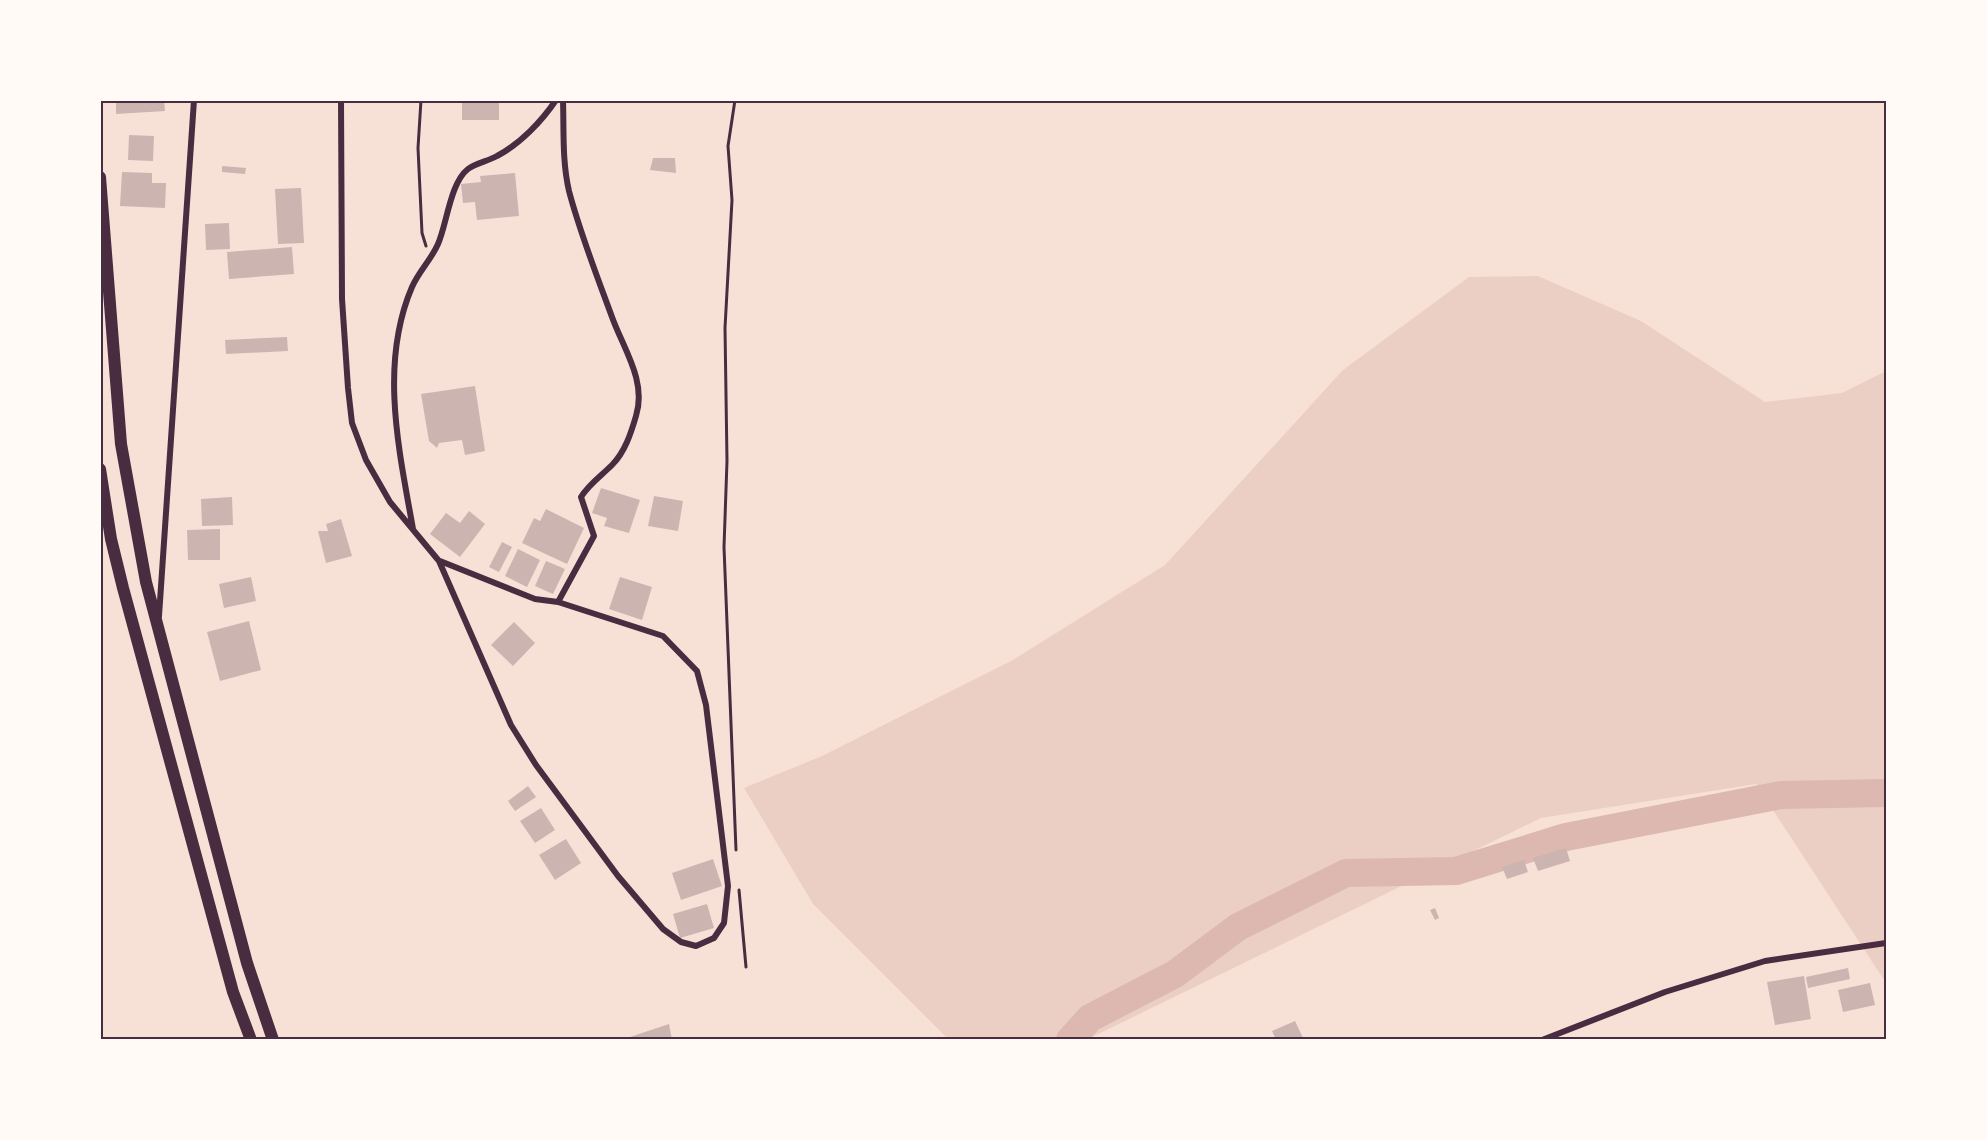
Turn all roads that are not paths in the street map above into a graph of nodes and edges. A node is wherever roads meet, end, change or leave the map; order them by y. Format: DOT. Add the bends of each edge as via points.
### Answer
graph roads {
  1 [pos="194,100"];
  2 [pos="341,100"];
  3 [pos="556,100"];
  4 [pos="563,100"];
  5 [pos="100,177"];
  6 [pos="101,471"];
  7 [pos="413,532"];
  8 [pos="439,561"];
  9 [pos="558,602"];
  10 [pos="158,628"];
  11 [pos="1887,943"];
  12 [pos="247,963"];
  13 [pos="227,971"];
  14 [pos="251,1040"];
  15 [pos="273,1040"];
  16 [pos="1542,1040"];
  1 -- 10 [label="street"];
  2 -- 7 [label="street" via="342,299 352,423 366,460"];
  3 -- 7 [label="street" via="544,118 498,156 468,169 460,178 438,245 411,289 394,364 396,434"];
  4 -- 9 [label="street" via="569,191 613,320 631,357 638,413 628,441 614,463 581,497 594,536"];
  5 -- 10 [label="main road" via="121,444"];
  6 -- 13 [label="main road" via="123,588"];
  7 -- 8 [label="street"];
  8 -- 9 [label="street" via="535,599"];
  8 -- 9 [label="street" via="511,724 536,765 618,876 663,928 681,942 696,946 714,938 724,923 728,886 706,705 697,670 663,636"];
  10 -- 12 [label="main road"];
  11 -- 16 [label="street" via="1764,962 1665,992"];
  12 -- 13 [label="main road"];
  12 -- 15 [label="main road"];
  13 -- 14 [label="main road"];
}
